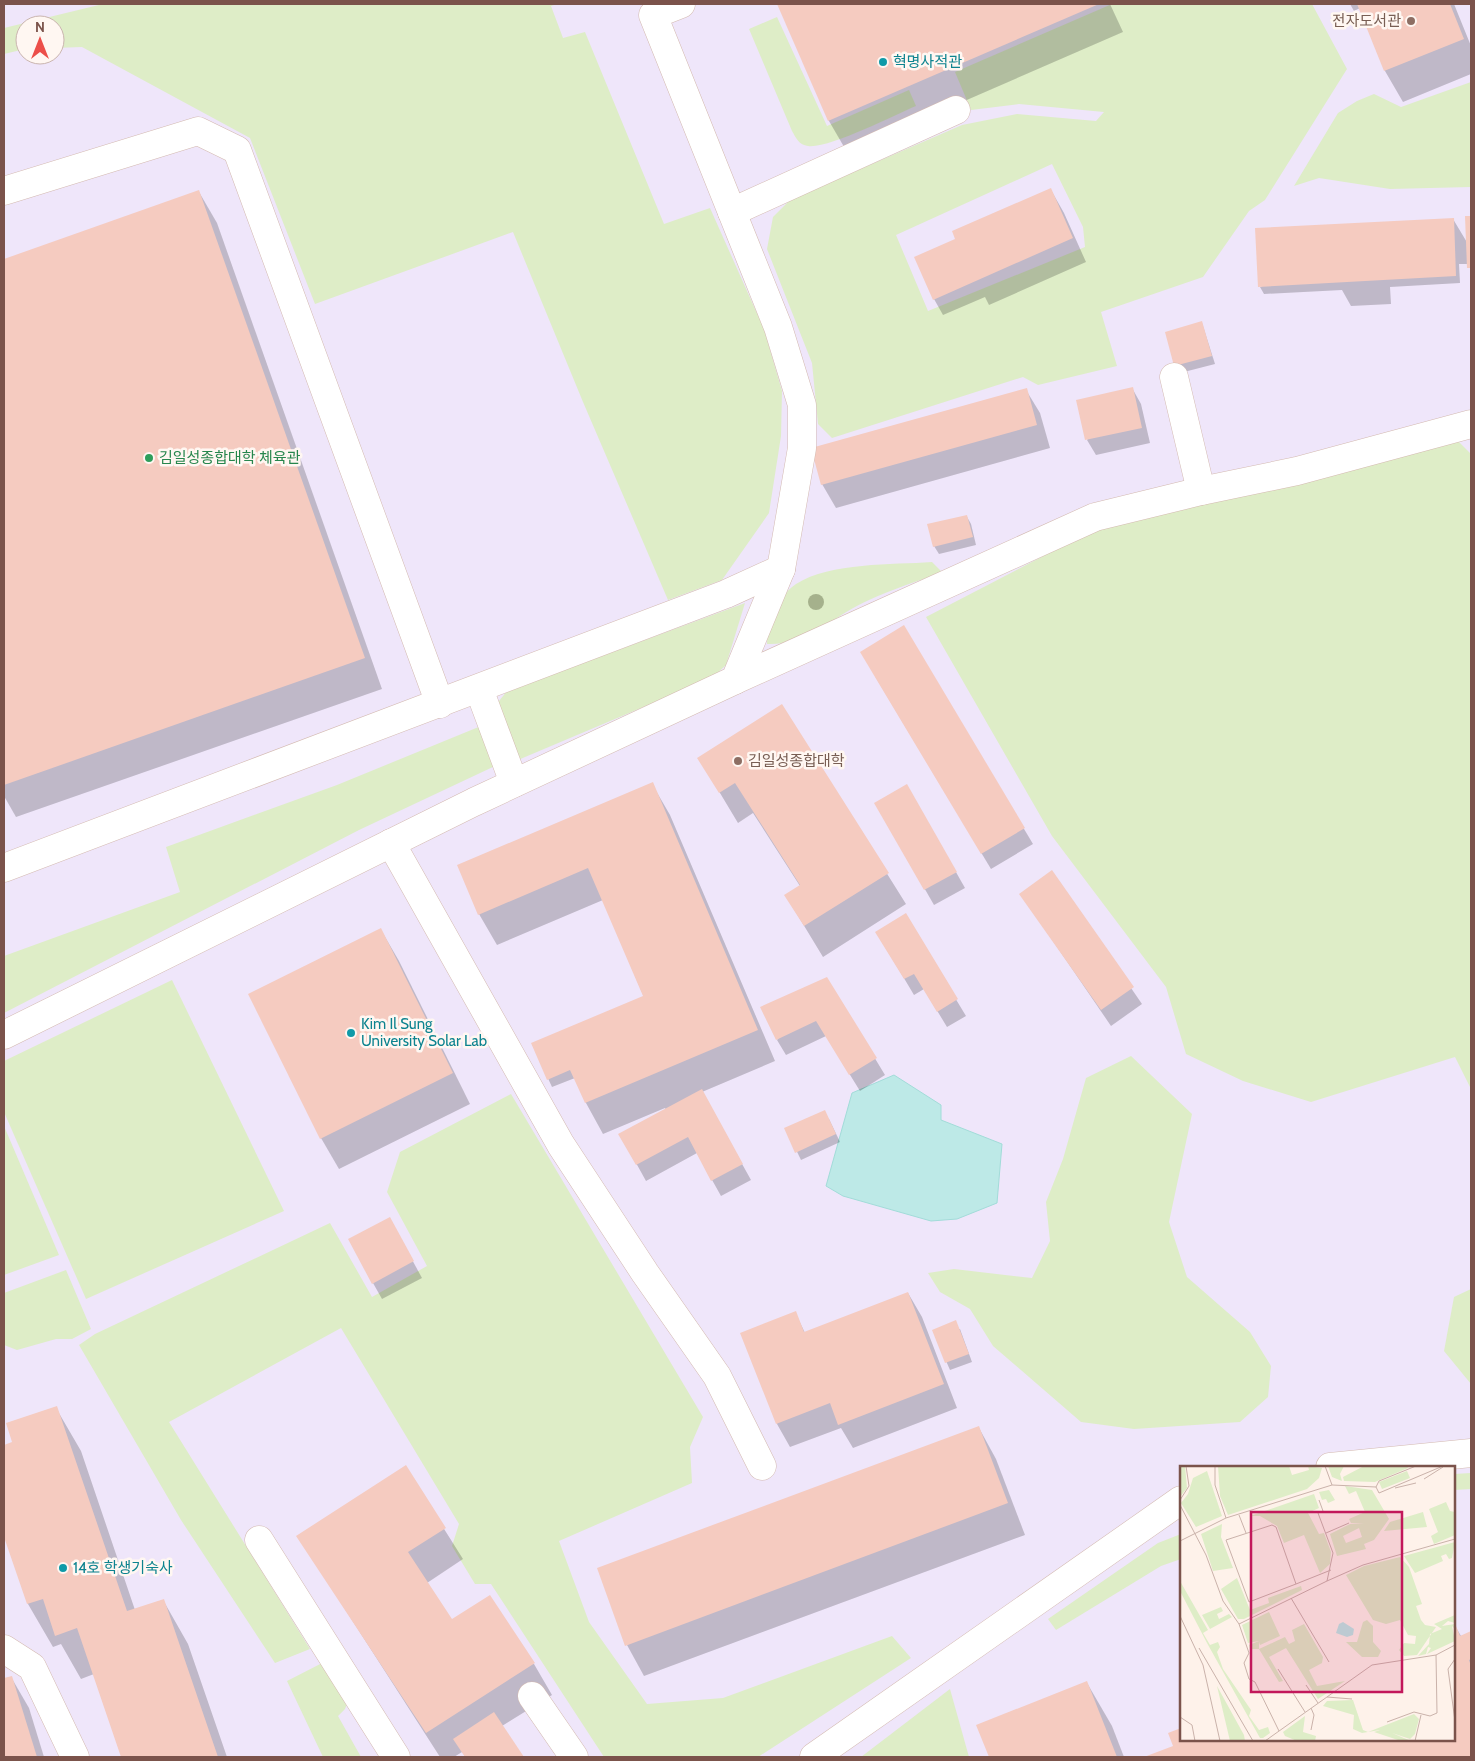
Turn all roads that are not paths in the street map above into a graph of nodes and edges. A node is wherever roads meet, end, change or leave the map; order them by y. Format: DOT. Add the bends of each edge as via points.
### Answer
graph roads {
  1 [pos="681,4"];
  2 [pos="956,110"];
  3 [pos="4,191"];
  4 [pos="732,212"];
  5 [pos="1174,378"];
  6 [pos="1471,424"];
  7 [pos="1201,491"];
  8 [pos="781,569"];
  9 [pos="735,680"];
  10 [pos="479,689"];
  11 [pos="440,704"];
  12 [pos="514,783"];
  13 [pos="391,843"];
  14 [pos="4,868"];
  15 [pos="4,1035"];
  16 [pos="1471,1453"];
  17 [pos="762,1466"];
  18 [pos="1340,1466"];
  19 [pos="1180,1501"];
  20 [pos="259,1540"];
  21 [pos="4,1649"];
  22 [pos="532,1696"];
  23 [pos="75,1757"];
  24 [pos="396,1757"];
  25 [pos="574,1757"];
  26 [pos="814,1757"];
  1 -- 4 [label="lane" via="653,15"];
  2 -- 4 [label="lane"];
  3 -- 11 [label="lane" via="198,131 237,150"];
  4 -- 8 [label="lane" via="778,327 802,405 802,448"];
  5 -- 7 [label="lane"];
  6 -- 7 [label="lane" via="1297,471"];
  7 -- 9 [label="lane" via="1095,517"];
  8 -- 9 [label="lane"];
  8 -- 10 [label="lane" via="726,594"];
  9 -- 12 [label="lane"];
  10 -- 11 [label="lane"];
  10 -- 12 [label="lane"];
  11 -- 14 [label="lane"];
  12 -- 13 [label="lane"];
  13 -- 15 [label="lane"];
  13 -- 17 [label="lane" via="561,1145 717,1376"];
  16 -- 18 [label="lane"];
  19 -- 26 [label="lane"];
  20 -- 24 [label="lane"];
  21 -- 23 [label="lane" via="32,1667"];
  22 -- 25 [label="lane"];
}
